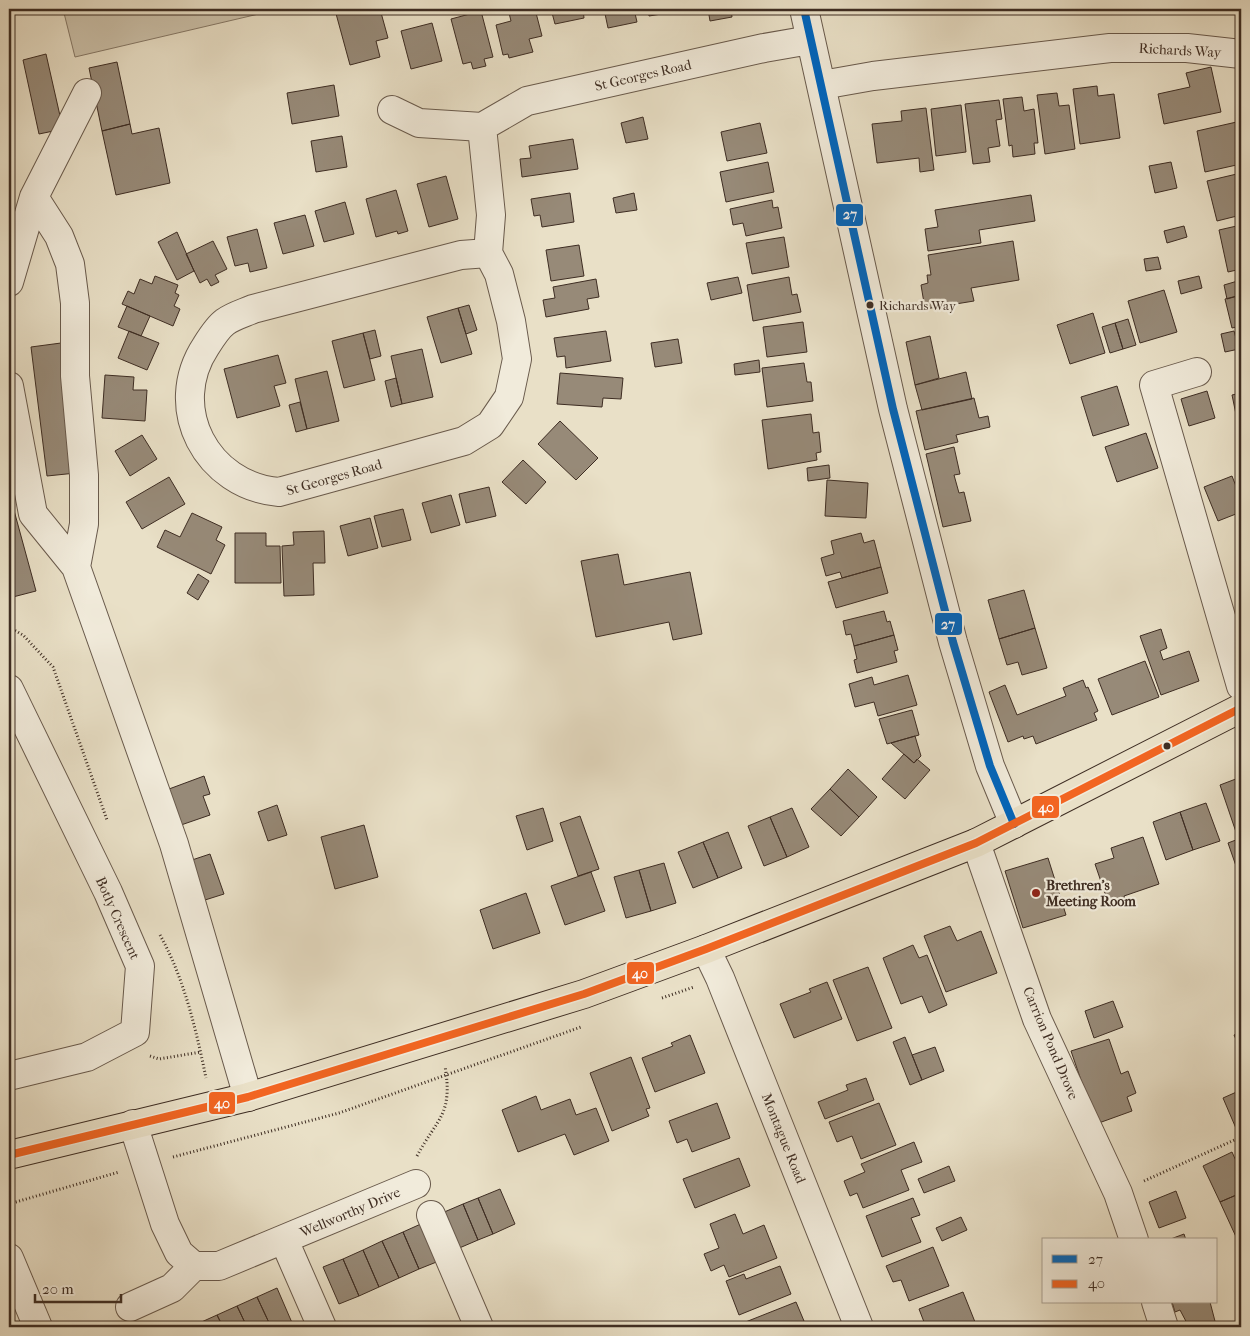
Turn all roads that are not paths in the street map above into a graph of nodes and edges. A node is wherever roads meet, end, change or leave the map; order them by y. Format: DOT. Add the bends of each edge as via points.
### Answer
graph roads {
  1 [pos="804,9"];
  2 [pos="810,40"];
  3 [pos="1241,54"];
  4 [pos="822,85"];
  5 [pos="87,92"];
  6 [pos="392,110"];
  7 [pos="482,127"];
  8 [pos="34,197"];
  9 [pos="488,252"];
  10 [pos="9,282"];
  11 [pos="1197,372"];
  12 [pos="9,386"];
  13 [pos="76,567"];
  14 [pos="1241,686"];
  15 [pos="9,689"];
  16 [pos="1241,708"];
  17 [pos="1014,824"];
  18 [pos="976,843"];
  19 [pos="706,949"];
  20 [pos="9,1076"];
  21 [pos="248,1097"];
  22 [pos="133,1124"];
  23 [pos="9,1155"];
  24 [pos="416,1184"];
  25 [pos="431,1216"];
  26 [pos="1133,1238"];
  27 [pos="284,1240"];
  28 [pos="9,1258"];
  29 [pos="194,1266"];
  30 [pos="1157,1304"];
  31 [pos="130,1307"];
  32 [pos="38,1327"];
  33 [pos="322,1327"];
  34 [pos="478,1327"];
  35 [pos="859,1327"];
  36 [pos="1164,1327"];
  1 -- 2 [label="street"];
  2 -- 4 [label="street"];
  2 -- 7 [label="street, St Georges Road" via="527,101"];
  3 -- 4 [label="street, Richards Way" via="1187,48 1110,48 872,76"];
  4 -- 17 [label="street" via="893,409 953,642 984,750"];
  5 -- 8 [label="street"];
  6 -- 7 [label="street" via="419,124"];
  7 -- 9 [label="street" via="491,215"];
  8 -- 10 [label="street"];
  8 -- 13 [label="street" via="60,236 70,264 75,303 75,376 84,475 84,524"];
  9 -- 9 [label="street, St Georges Road" via="499,274 517,359 509,397 490,425 464,441 279,492 261,490 242,482 205,451 192,419 189,402 191,375 200,355 224,322 253,309 461,255"];
  11 -- 14 [label="street" via="1154,385"];
  12 -- 13 [label="street" via="33,514"];
  13 -- 21 [label="street" via="174,844"];
  15 -- 20 [label="street, Botly Crescent" via="108,892 140,966 135,1032 87,1056"];
  16 -- 17 [label="main road"];
  17 -- 18 [label="main road"];
  18 -- 19 [label="main road"];
  18 -- 26 [label="street, Carrion Pond Drove" via="1037,1019 1118,1193"];
  19 -- 21 [label="main road" via="584,994"];
  19 -- 35 [label="street, Montague Road"];
  21 -- 22 [label="main road"];
  22 -- 23 [label="main road"];
  22 -- 29 [label="street" via="165,1224 179,1253"];
  24 -- 27 [label="street, Wellworthy Drive"];
  25 -- 34 [label="street"];
  27 -- 29 [label="street, Wellworthy Drive" via="219,1266"];
  27 -- 33 [label="street, Wellworthy Drive"];
  28 -- 32 [label="street"];
  29 -- 31 [label="street" via="172,1288"];
  30 -- 36 [label="street"];
}
